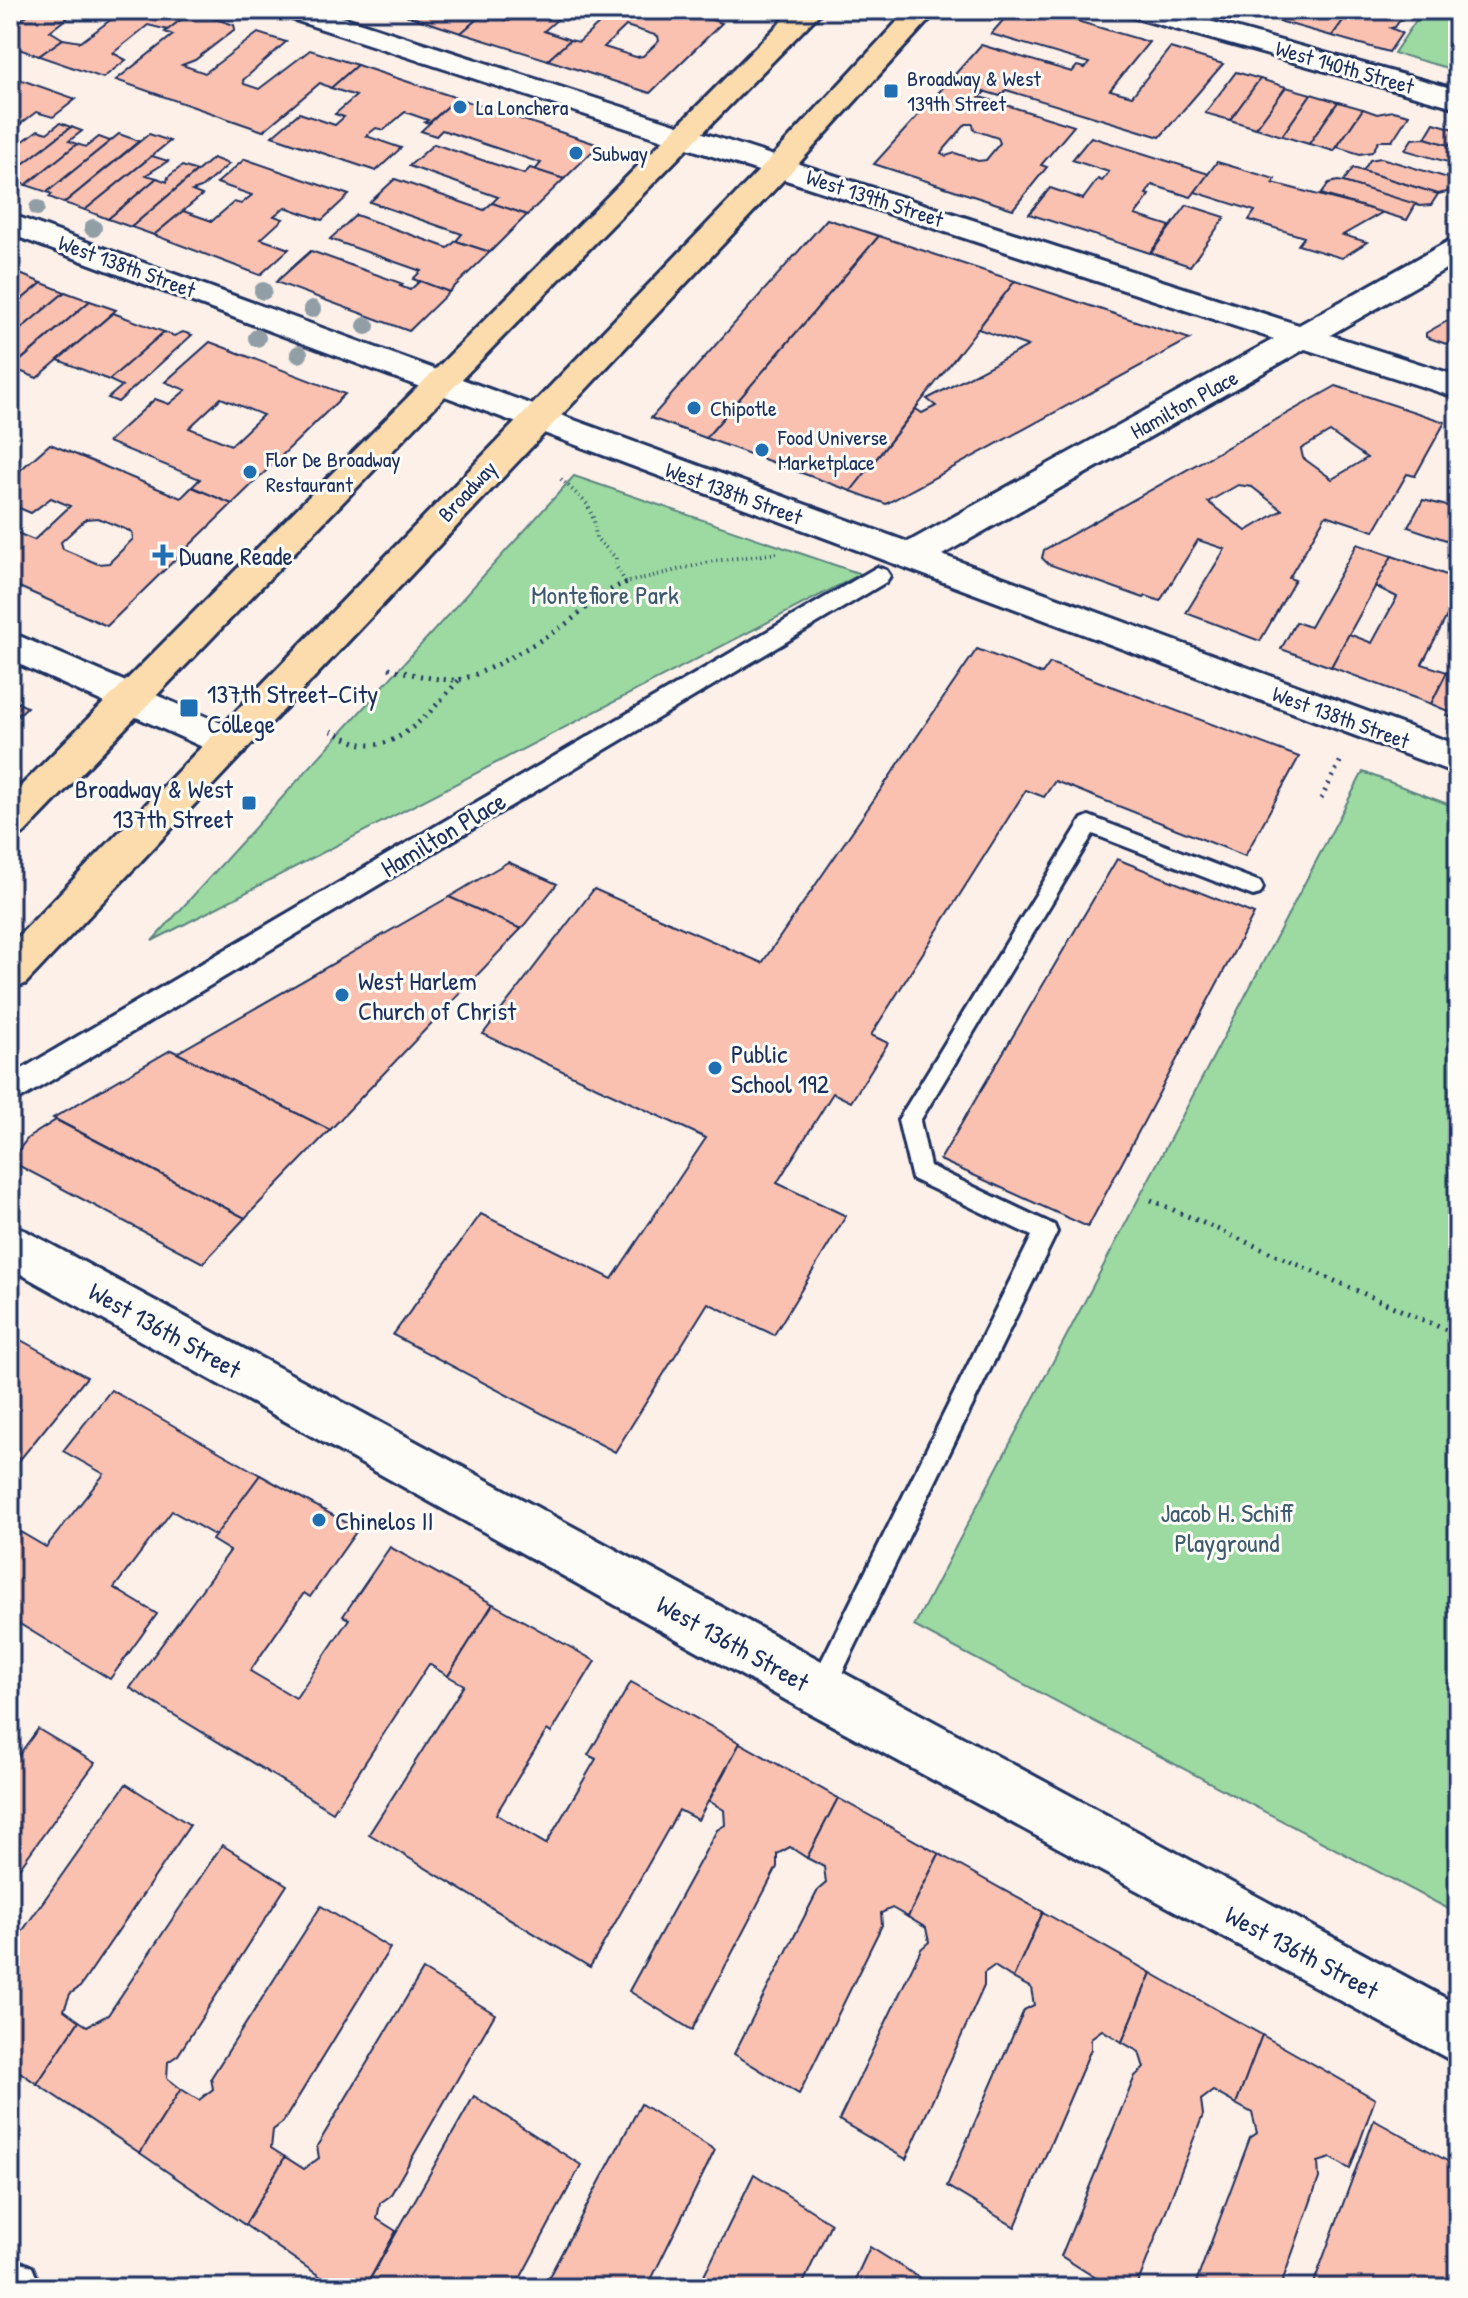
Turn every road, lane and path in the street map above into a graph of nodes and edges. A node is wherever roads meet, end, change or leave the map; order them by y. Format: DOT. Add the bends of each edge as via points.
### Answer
graph roads {
  1 [pos="809,10"];
  2 [pos="924,10"];
  3 [pos="1139,10"];
  4 [pos="302,11"];
  5 [pos="1458,99"];
  6 [pos="686,137"];
  7 [pos="779,167"];
  8 [pos="10,223"];
  9 [pos="1458,249"];
  10 [pos="1304,337"];
  11 [pos="439,382"];
  12 [pos="1458,387"];
  13 [pos="535,419"];
  14 [pos="561,479"];
  15 [pos="791,551"];
  16 [pos="910,557"];
  17 [pos="877,576"];
  18 [pos="626,583"];
  19 [pos="10,645"];
  20 [pos="389,668"];
  21 [pos="459,680"];
  22 [pos="130,699"];
  23 [pos="331,731"];
  24 [pos="230,743"];
  25 [pos="1458,760"];
  26 [pos="1339,765"];
  27 [pos="1321,799"];
  28 [pos="10,822"];
  29 [pos="1253,888"];
  30 [pos="10,972"];
  31 [pos="10,1092"];
  32 [pos="1151,1200"];
  33 [pos="10,1245"];
  34 [pos="1458,1335"];
  35 [pos="820,1691"];
  36 [pos="1458,2036"];
  1 -- 6 [label="main road"];
  2 -- 7 [label="main road, Broadway"];
  3 -- 5 [label="street, West 140th Street"];
  4 -- 6 [label="street, West 139th Street"];
  6 -- 7 [label="street, West 139th Street"];
  6 -- 11 [label="main road"];
  7 -- 10 [label="street, West 139th Street"];
  7 -- 13 [label="main road, Broadway"];
  8 -- 11 [label="street, West 138th Street"];
  9 -- 10 [label="street, Hamilton Place"];
  10 -- 12 [label="street, West 139th Street"];
  10 -- 16 [label="street, Hamilton Place"];
  11 -- 13 [label="street, West 138th Street"];
  11 -- 22 [label="main road"];
  13 -- 16 [label="street, West 138th Street"];
  13 -- 24 [label="main road, Broadway"];
  14 -- 18 [label="path" via="587,503 596,538 616,558"];
  15 -- 18 [label="path" via="714,561"];
  16 -- 25 [label="street, West 138th Street"];
  17 -- 31 [label="street, Hamilton Place"];
  18 -- 21 [label="path" via="566,624"];
  19 -- 22 [label="street"];
  20 -- 21 [label="path"];
  21 -- 23 [label="path" via="424,715 377,746"];
  22 -- 24 [label="street"];
  22 -- 28 [label="main road"];
  24 -- 30 [label="main road, Broadway"];
  26 -- 27 [label="path"];
  29 -- 35 [label="lane" via="1089,824 909,1120 920,1172 1046,1232"];
  32 -- 34 [label="path"];
  33 -- 35 [label="street, West 136th Street"];
  35 -- 36 [label="street, West 136th Street"];
}
